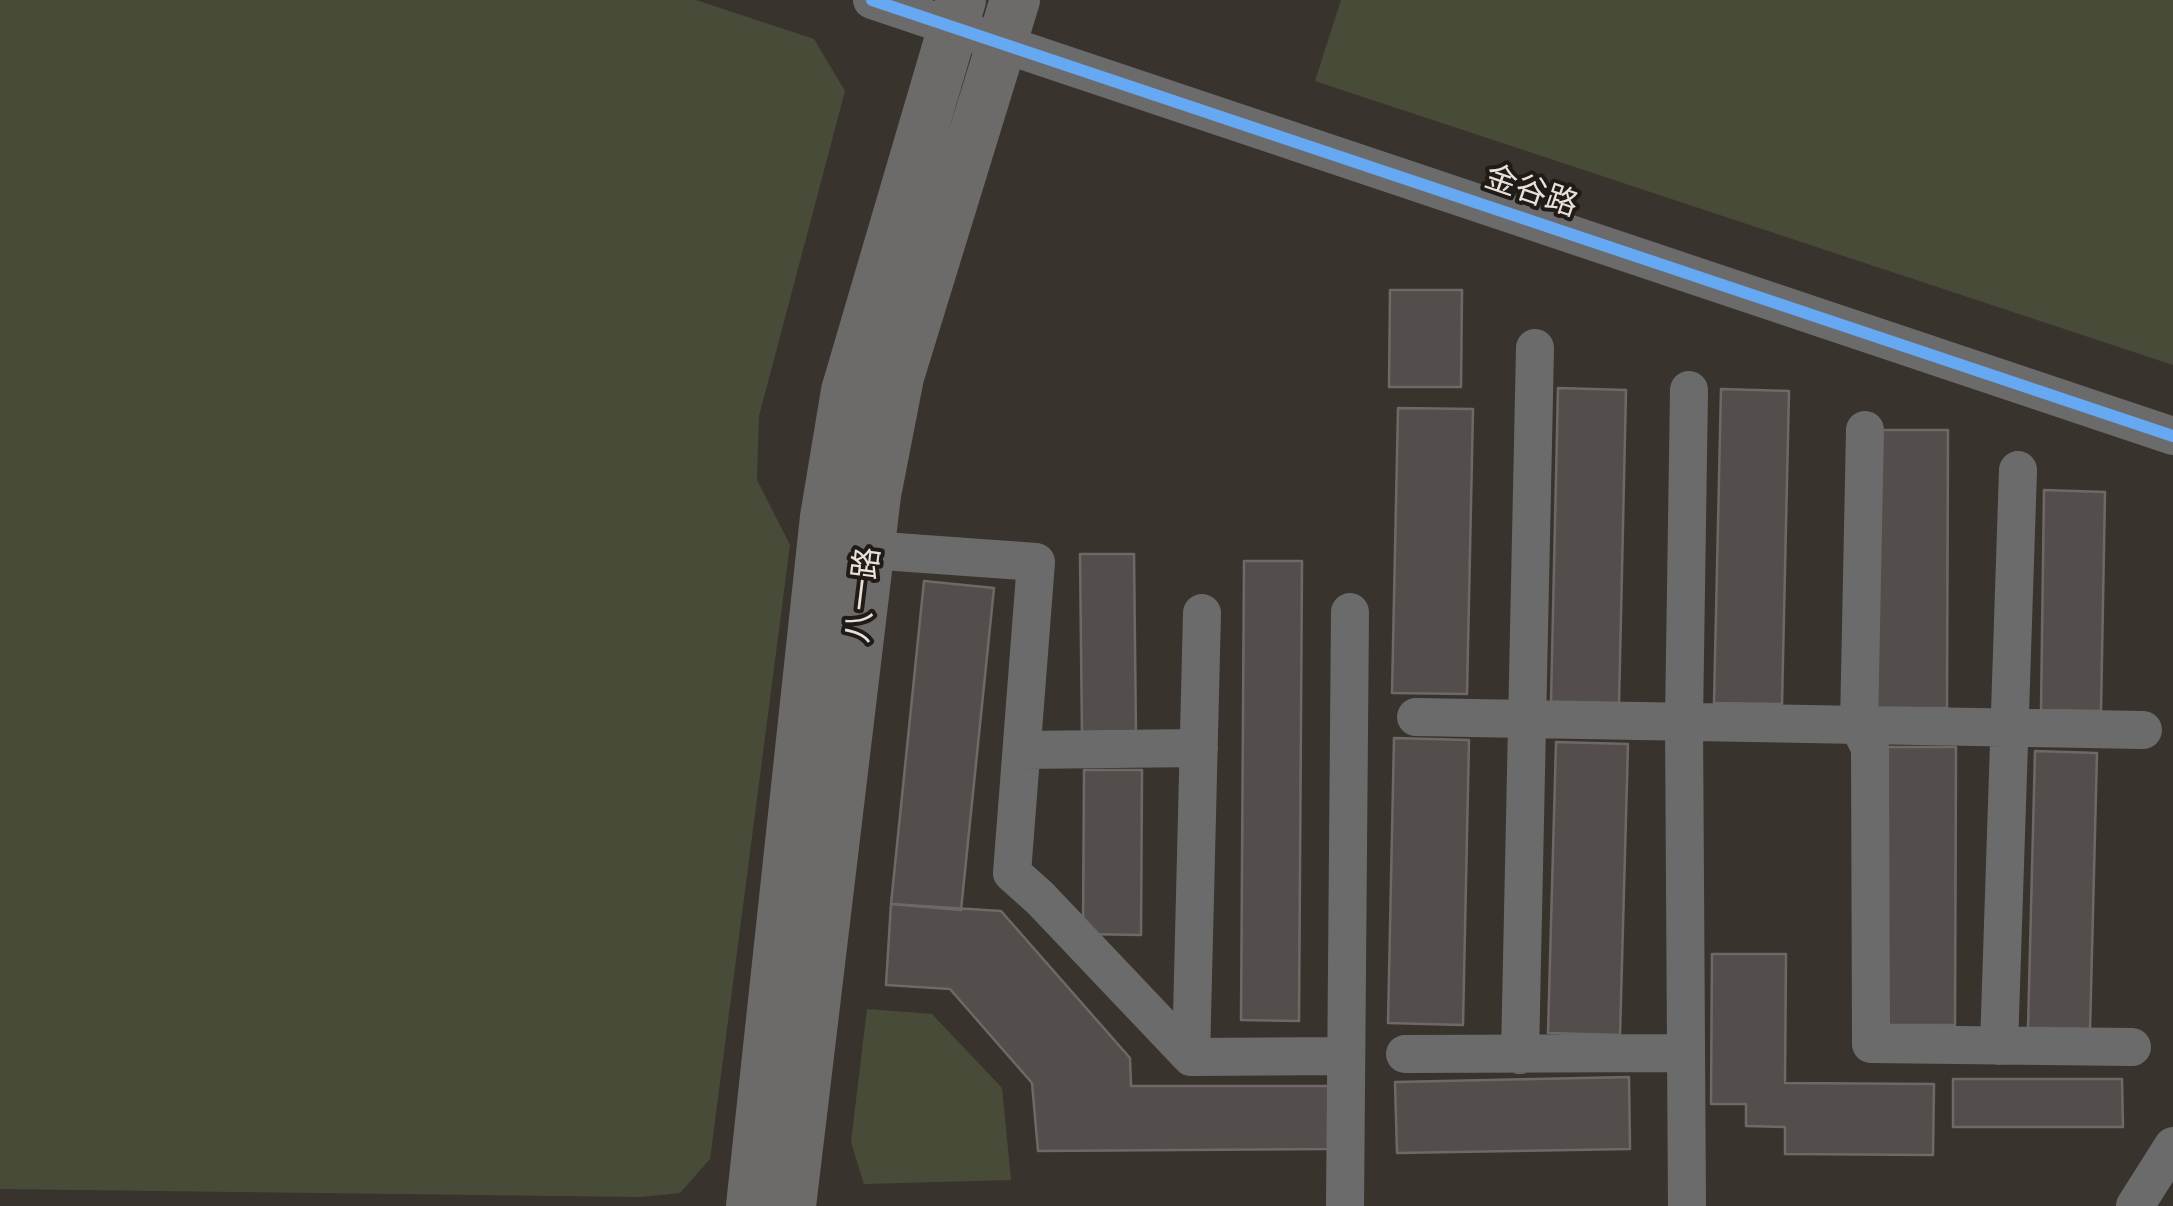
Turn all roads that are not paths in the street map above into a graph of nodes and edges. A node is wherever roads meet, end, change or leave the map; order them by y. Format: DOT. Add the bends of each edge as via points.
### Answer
graph roads {
  1 [pos="872,0"];
  2 [pos="957,13"];
  3 [pos="1009,21"];
  4 [pos="1535,348"];
  5 [pos="1689,390"];
  6 [pos="1865,430"];
  7 [pos="2173,436"];
  8 [pos="2018,470"];
  9 [pos="870,550"];
  10 [pos="1350,612"];
  11 [pos="1202,613"];
  12 [pos="1416,717"];
  13 [pos="1527,718"];
  14 [pos="1684,721"];
  15 [pos="1859,726"];
  16 [pos="2010,728"];
  17 [pos="2143,730"];
  18 [pos="1199,748"];
  19 [pos="1022,750"];
  20 [pos="1999,1046"];
  21 [pos="2132,1048"];
  22 [pos="1686,1053"];
  23 [pos="1405,1054"];
  24 [pos="1520,1054"];
  25 [pos="1345,1056"];
  26 [pos="1192,1057"];
  27 [pos="2173,1146"];
  28 [pos="751,1206"];
  29 [pos="791,1206"];
  30 [pos="1344,1206"];
  31 [pos="1687,1206"];
  32 [pos="2135,1206"];
  1 -- 2 [label="street, 金谷路"];
  2 -- 3 [label="street, 金谷路"];
  2 -- 28 [label="main road, 八一路" via="846,391 825,517"];
  3 -- 7 [label="street, 金谷路"];
  3 -- 9 [label="main road, 八一路" via="898,377"];
  4 -- 13 [label="street"];
  5 -- 14 [label="street"];
  6 -- 15 [label="street"];
  8 -- 16 [label="street"];
  9 -- 19 [label="street" via="1036,562"];
  9 -- 29 [label="main road, 八一路"];
  10 -- 25 [label="street"];
  11 -- 18 [label="street"];
  12 -- 13 [label="street"];
  13 -- 14 [label="street"];
  13 -- 24 [label="street"];
  14 -- 15 [label="street"];
  14 -- 22 [label="street"];
  15 -- 16 [label="street"];
  15 -- 20 [label="street" via="1870,748 1871,1044"];
  16 -- 17 [label="street"];
  16 -- 20 [label="street"];
  18 -- 19 [label="street"];
  18 -- 26 [label="street"];
  19 -- 26 [label="street" via="1012,873"];
  20 -- 21 [label="street"];
  22 -- 24 [label="street"];
  22 -- 31 [label="street"];
  23 -- 24 [label="street"];
  25 -- 26 [label="street"];
  25 -- 30 [label="street"];
  27 -- 32 [label="street"];
}
